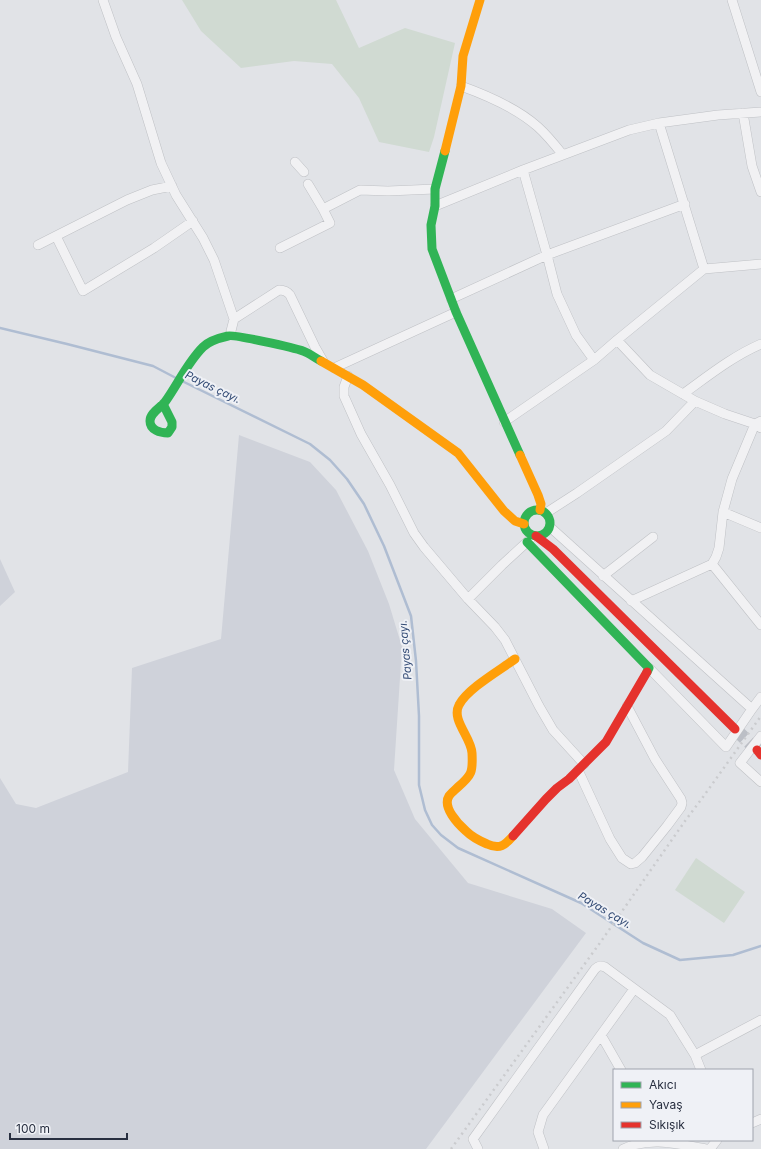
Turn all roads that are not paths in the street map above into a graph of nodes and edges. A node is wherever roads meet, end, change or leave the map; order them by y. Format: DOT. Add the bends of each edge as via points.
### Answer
graph roads {
  1 [pos="103,0"];
  2 [pos="480,0"];
  3 [pos="732,0"];
  4 [pos="461,86"];
  5 [pos="761,92"];
  6 [pos="761,112"];
  7 [pos="743,113"];
  8 [pos="659,123"];
  9 [pos="563,155"];
  10 [pos="295,162"];
  11 [pos="523,170"];
  12 [pos="304,172"];
  13 [pos="308,184"];
  14 [pos="172,186"];
  15 [pos="435,189"];
  16 [pos="761,192"];
  17 [pos="685,204"];
  18 [pos="435,206"];
  19 [pos="323,209"];
  20 [pos="193,221"];
  21 [pos="56,236"];
  22 [pos="38,245"];
  23 [pos="280,248"];
  24 [pos="547,255"];
  25 [pos="761,264"];
  26 [pos="704,269"];
  27 [pos="451,300"];
  28 [pos="456,312"];
  29 [pos="234,319"];
  30 [pos="230,336"];
  31 [pos="616,340"];
  32 [pos="761,344"];
  33 [pos="594,360"];
  34 [pos="324,362"];
  35 [pos="334,368"];
  36 [pos="348,376"];
  37 [pos="683,394"];
  38 [pos="696,401"];
  39 [pos="163,404"];
  40 [pos="504,422"];
  41 [pos="759,425"];
  42 [pos="543,512"];
  43 [pos="724,512"];
  44 [pos="524,524"];
  45 [pos="761,528"];
  46 [pos="548,530"];
  47 [pos="653,537"];
  48 [pos="532,538"];
  49 [pos="553,549"];
  50 [pos="712,564"];
  51 [pos="603,576"];
  52 [pos="468,599"];
  53 [pos="631,601"];
  54 [pos="761,625"];
  55 [pos="515,660"];
  56 [pos="649,668"];
  57 [pos="761,697"];
  58 [pos="628,706"];
  59 [pos="752,709"];
  60 [pos="735,729"];
  61 [pos="761,736"];
  62 [pos="581,767"];
  63 [pos="761,782"];
  64 [pos="634,990"];
  65 [pos="761,1020"];
  66 [pos="601,1035"];
  67 [pos="694,1055"];
  68 [pos="620,1069"];
  69 [pos="701,1069"];
  70 [pos="659,1141"];
  71 [pos="716,1141"];
  72 [pos="478,1149"];
  73 [pos="544,1149"];
  74 [pos="623,1149"];
  75 [pos="706,1149"];
  76 [pos="710,1149"];
  1 -- 14 [label="street" via="137,84 161,163"];
  2 -- 4 [label="street" via="463,56"];
  3 -- 5 [label="street"];
  4 -- 9 [label="street" via="519,112 539,127"];
  4 -- 15 [label="street"];
  6 -- 7 [label="street"];
  7 -- 8 [label="street"];
  7 -- 16 [label="street" via="752,166"];
  8 -- 9 [label="street" via="629,130"];
  8 -- 17 [label="street"];
  9 -- 11 [label="street"];
  10 -- 12 [label="street"];
  11 -- 18 [label="street"];
  11 -- 24 [label="street"];
  13 -- 19 [label="street"];
  14 -- 20 [label="street"];
  14 -- 21 [label="street" via="152,190 127,200"];
  15 -- 18 [label="street"];
  15 -- 19 [label="street" via="360,190"];
  17 -- 24 [label="street"];
  17 -- 26 [label="street"];
  18 -- 27 [label="street" via="431,225 432,249"];
  19 -- 23 [label="street" via="330,223"];
  20 -- 21 [label="street" via="82,291"];
  20 -- 29 [label="street" via="214,260"];
  21 -- 22 [label="street"];
  24 -- 27 [label="street"];
  24 -- 33 [label="street" via="556,294 576,335"];
  25 -- 26 [label="street"];
  26 -- 31 [label="street"];
  27 -- 28 [label="street"];
  28 -- 35 [label="street"];
  28 -- 40 [label="street"];
  29 -- 30 [label="street"];
  29 -- 34 [label="street" via="279,290 288,292"];
  30 -- 34 [label="street" via="303,351"];
  30 -- 39 [label="street" via="214,340 204,346 190,362"];
  31 -- 33 [label="street"];
  31 -- 37 [label="street" via="650,375"];
  32 -- 37 [label="street" via="750,348"];
  33 -- 40 [label="street"];
  34 -- 35 [label="street"];
  35 -- 36 [label="street"];
  36 -- 44 [label="street" via="363,384 458,453 504,511 515,521"];
  36 -- 52 [label="street" via="344,396 361,434 414,533"];
  37 -- 38 [label="street"];
  38 -- 41 [label="street"];
  38 -- 42 [label="street" via="666,431 577,493"];
  40 -- 42 [label="street" via="538,495"];
  41 -- 43 [label="street" via="732,479"];
  42 -- 44 [label="street" via="528,513"];
  42 -- 46 [label="street" via="550,520"];
  43 -- 45 [label="street"];
  43 -- 50 [label="street" via="719,548"];
  44 -- 48 [label="street"];
  46 -- 48 [label="street" via="544,535"];
  46 -- 49 [label="street"];
  46 -- 51 [label="street"];
  47 -- 51 [label="street"];
  48 -- 49 [label="street"];
  48 -- 52 [label="street"];
  48 -- 56 [label="street"];
  49 -- 60 [label="street"];
  50 -- 53 [label="street"];
  50 -- 54 [label="street"];
  51 -- 53 [label="street"];
  52 -- 55 [label="street" via="495,628"];
  53 -- 59 [label="street"];
  55 -- 62 [label="street" via="553,730"];
  55 -- 62 [label="street" via="466,694 458,706 458,720 472,751 472,770 468,778 449,795 446,801 449,811 467,832 498,847 511,840 546,799"];
  56 -- 58 [label="street"];
  56 -- 59 [label="street" via="726,747"];
  57 -- 59 [label="street"];
  58 -- 62 [label="street" via="606,742"];
  58 -- 62 [label="street" via="655,759 682,803 667,826 635,863 631,864 622,858 610,839"];
  61 -- 63 [label="street" via="740,763"];
  64 -- 66 [label="street"];
  64 -- 67 [label="street" via="670,1015"];
  64 -- 72 [label="street" via="605,967 598,966 595,969 473,1139"];
  65 -- 67 [label="street"];
  66 -- 68 [label="street"];
  66 -- 73 [label="street" via="543,1115 538,1132"];
  67 -- 69 [label="street"];
  70 -- 74 [label="street" via="643,1142"];
  70 -- 75 [label="street"];
  71 -- 76 [label="street"];
}
